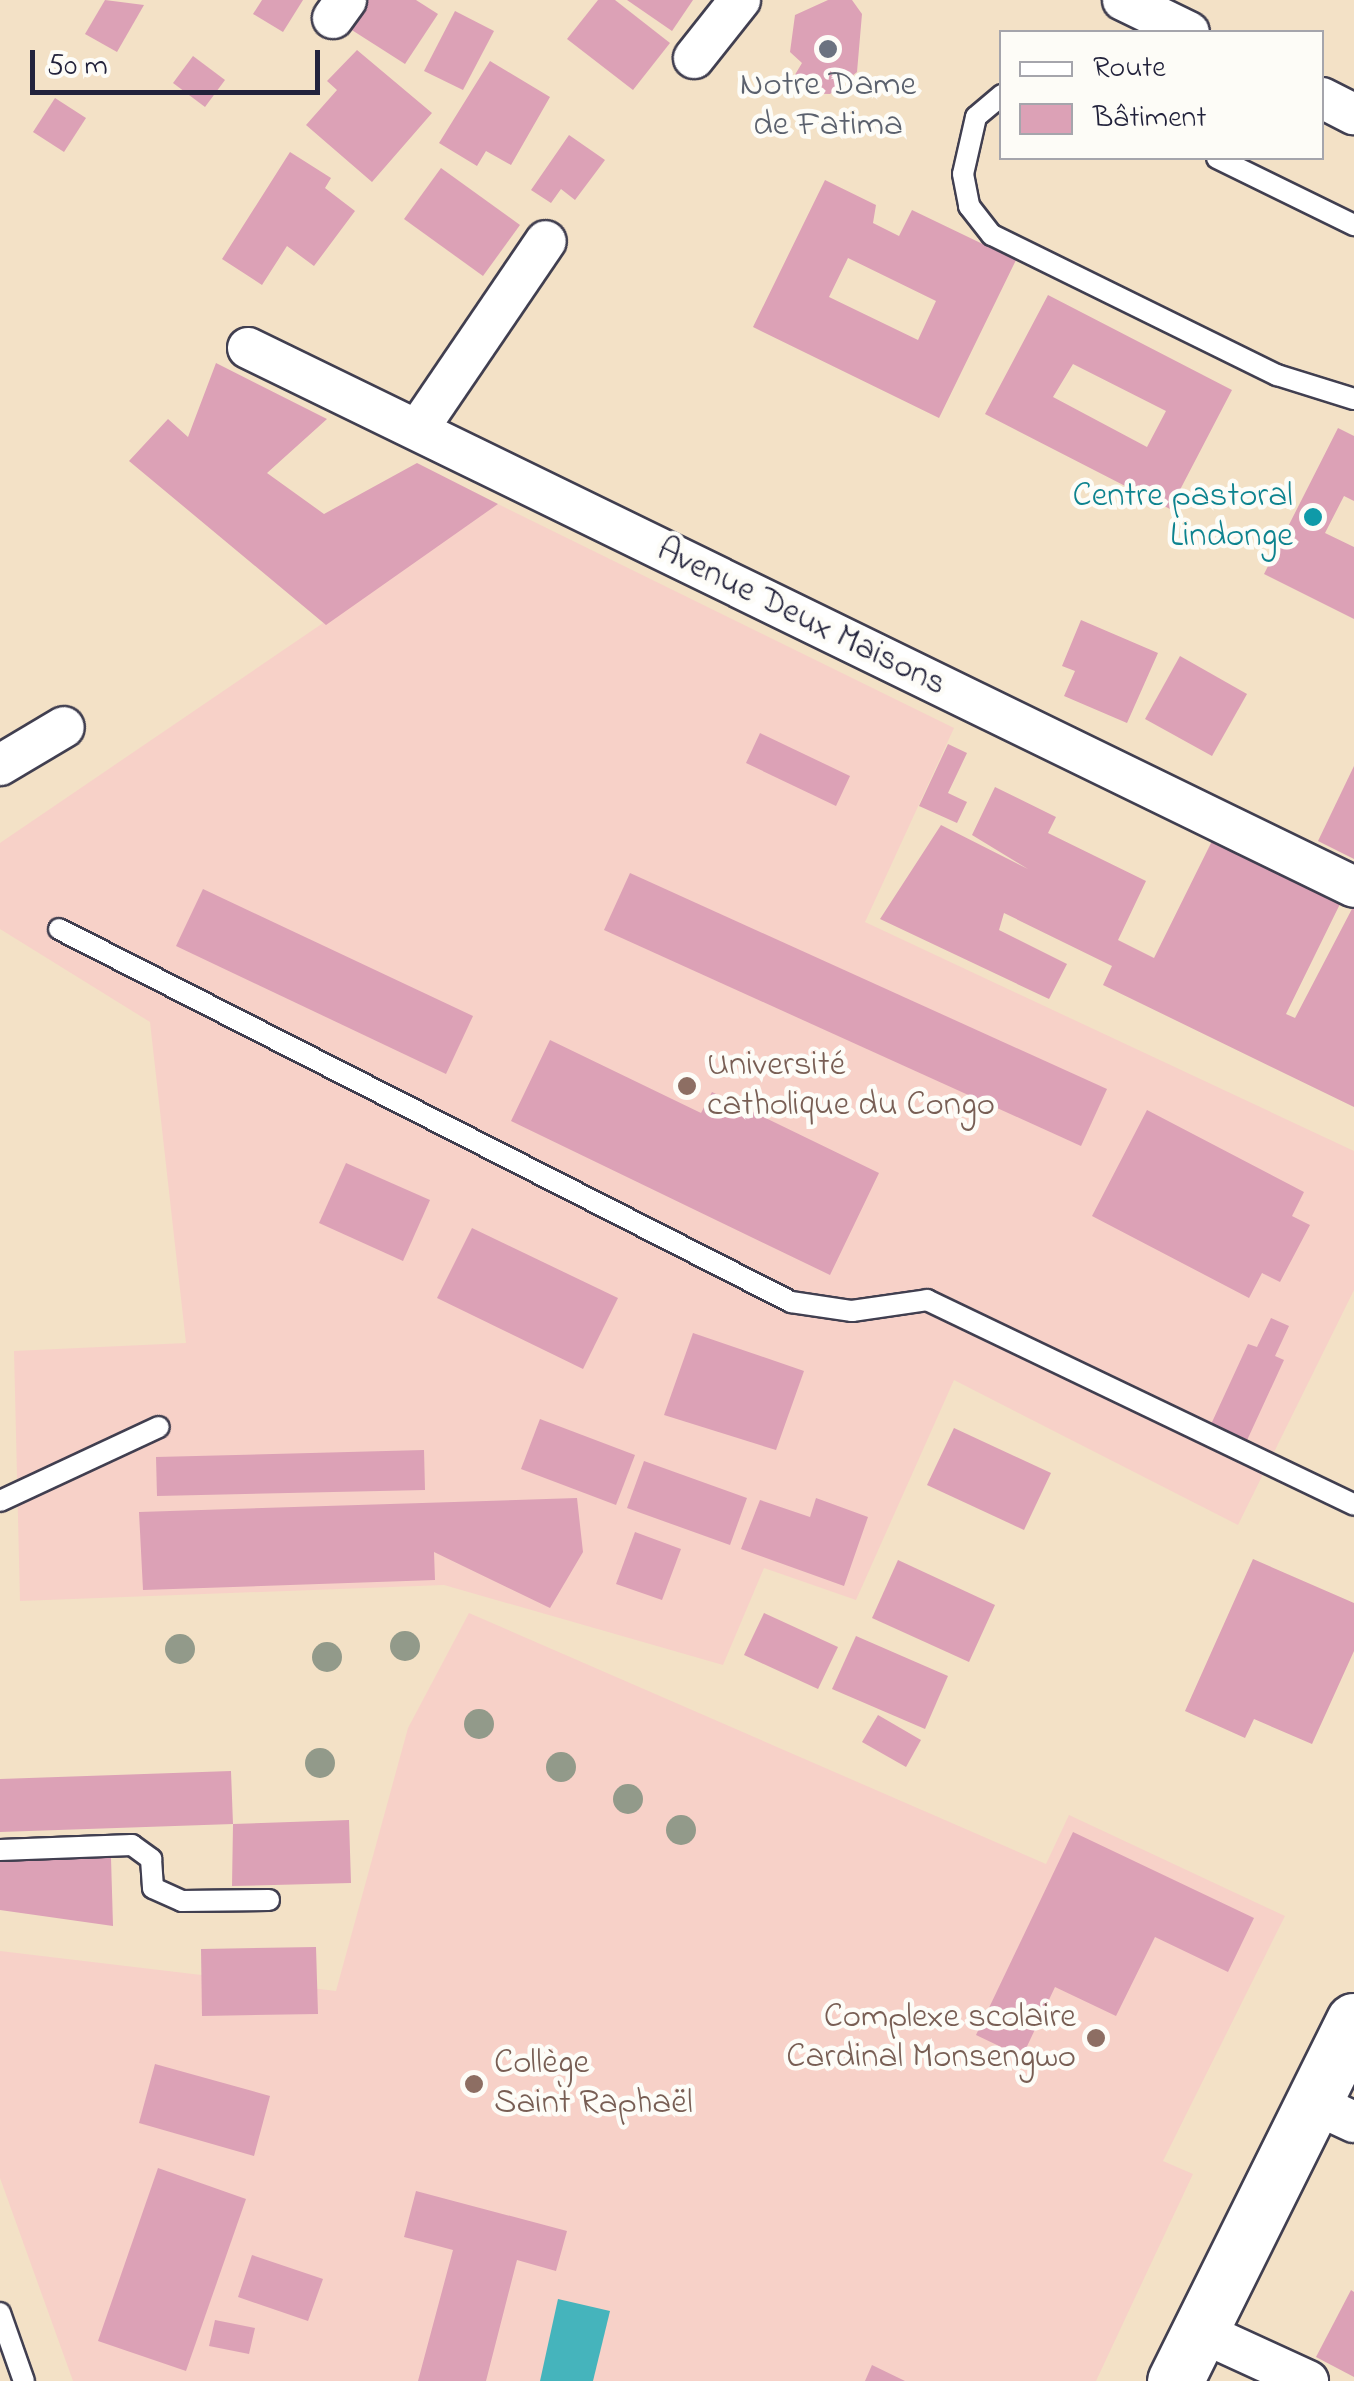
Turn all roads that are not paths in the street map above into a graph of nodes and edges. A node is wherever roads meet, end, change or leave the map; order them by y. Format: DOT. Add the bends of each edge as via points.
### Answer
graph roads {
  1 [pos="740,0"];
  2 [pos="1123,0"];
  3 [pos="1185,30"];
  4 [pos="694,58"];
  5 [pos="999,99"];
  6 [pos="1324,99"];
  7 [pos="1354,114"];
  8 [pos="1221,160"];
  9 [pos="1354,225"];
  10 [pos="546,241"];
  11 [pos="248,348"];
  12 [pos="1354,399"];
  13 [pos="418,429"];
  14 [pos="64,727"];
  15 [pos="0,765"];
  16 [pos="1354,888"];
  17 [pos="59,929"];
  18 [pos="159,1427"];
  19 [pos="0,1501"];
  20 [pos="1354,1505"];
  21 [pos="0,1850"];
  22 [pos="269,1900"];
  23 [pos="1354,2022"];
  24 [pos="1334,2113"];
  25 [pos="0,2313"];
  26 [pos="1199,2331"];
  27 [pos="24,2381"];
  28 [pos="1175,2381"];
  29 [pos="1308,2381"];
  1 -- 4 [label="street"];
  2 -- 3 [label="street"];
  5 -- 12 [label="lane" via="976,118 963,174 969,206 992,236 1278,375"];
  6 -- 7 [label="street"];
  8 -- 9 [label="lane"];
  10 -- 13 [label="street"];
  11 -- 13 [label="street, Avenue Deux Maisons"];
  13 -- 16 [label="street, Avenue Deux Maisons"];
  14 -- 15 [label="street"];
  17 -- 20 [label="lane" via="790,1302 852,1310 926,1300"];
  18 -- 19 [label="lane"];
  21 -- 22 [label="lane" via="132,1845 151,1858 154,1888 182,1901"];
  23 -- 24 [label="main road"];
  24 -- 26 [label="main road"];
  25 -- 27 [label="lane"];
  26 -- 28 [label="main road"];
  26 -- 29 [label="street"];
}
